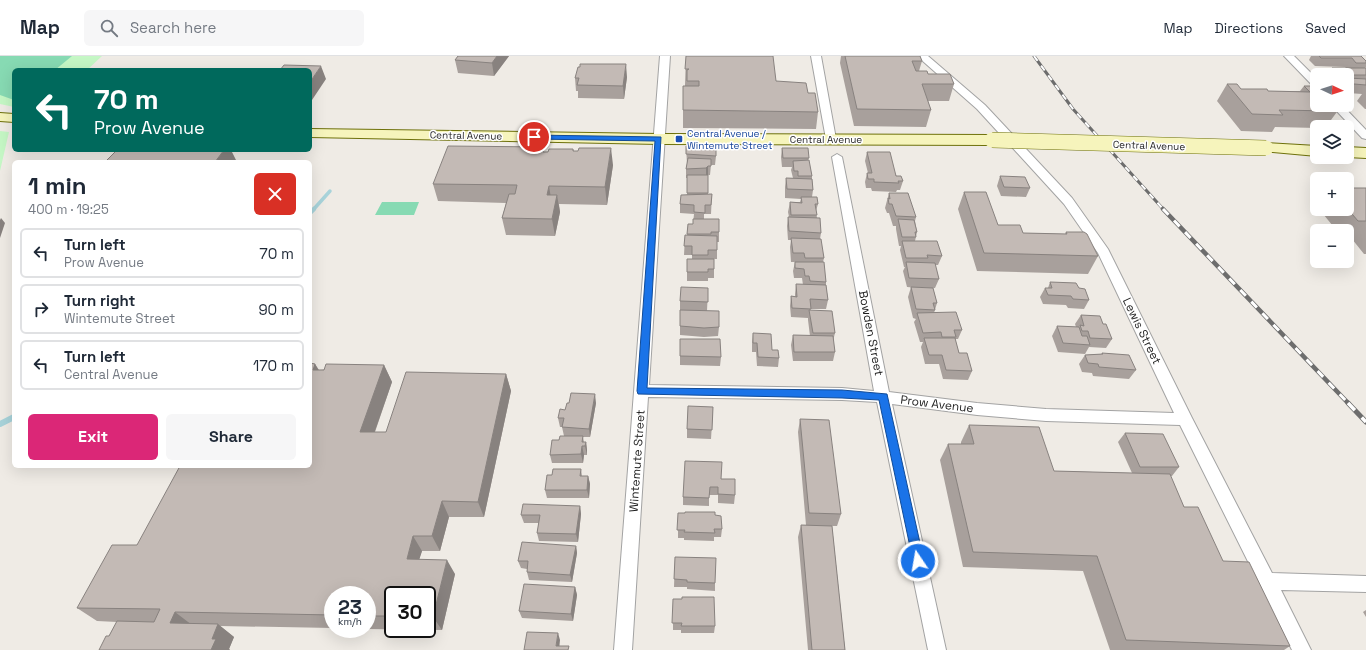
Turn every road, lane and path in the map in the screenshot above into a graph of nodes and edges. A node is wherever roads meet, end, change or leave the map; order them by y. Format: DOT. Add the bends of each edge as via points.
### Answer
graph roads {
  1 [pos="666,56"];
  2 [pos="816,56"];
  3 [pos="922,56"];
  4 [pos="1289,56"];
  5 [pos="1310,78"];
  6 [pos="1343,112"];
  7 [pos="0,116"];
  8 [pos="12,118"];
  9 [pos="312,133"];
  10 [pos="1366,136"];
  11 [pos="659,139"];
  12 [pos="831,139"];
  13 [pos="1310,150"];
  14 [pos="1354,152"];
  15 [pos="1366,152"];
  16 [pos="838,157"];
  17 [pos="642,391"];
  18 [pos="883,397"];
  19 [pos="1184,419"];
  20 [pos="1267,581"];
  21 [pos="1366,584"];
  22 [pos="623,650"];
  23 [pos="937,650"];
  24 [pos="1302,650"];
  1 -- 11 [label="street, Wintemute Street"];
  2 -- 12 [label="street"];
  3 -- 19 [label="street, Lewis Street" via="981,107 1068,201 1104,252"];
  4 -- 5 [label="street"];
  6 -- 10 [label="street"];
  7 -- 8 [label="main road"];
  9 -- 11 [label="main road, Central Avenue"];
  11 -- 12 [label="main road, Central Avenue"];
  11 -- 17 [label="street, Wintemute Street"];
  12 -- 13 [label="main road, Central Avenue, bridge" via="992,140"];
  14 -- 15 [label="main road"];
  16 -- 18 [label="street, Bowden Street"];
  17 -- 18 [label="street, Prow Avenue"];
  17 -- 22 [label="street, Wintemute Street"];
  18 -- 19 [label="street, Prow Avenue" via="1012,413"];
  18 -- 23 [label="street, Bowden Street"];
  19 -- 20 [label="street, Lewis Street"];
  20 -- 21 [label="street"];
  20 -- 24 [label="street, Lewis Street"];
}
